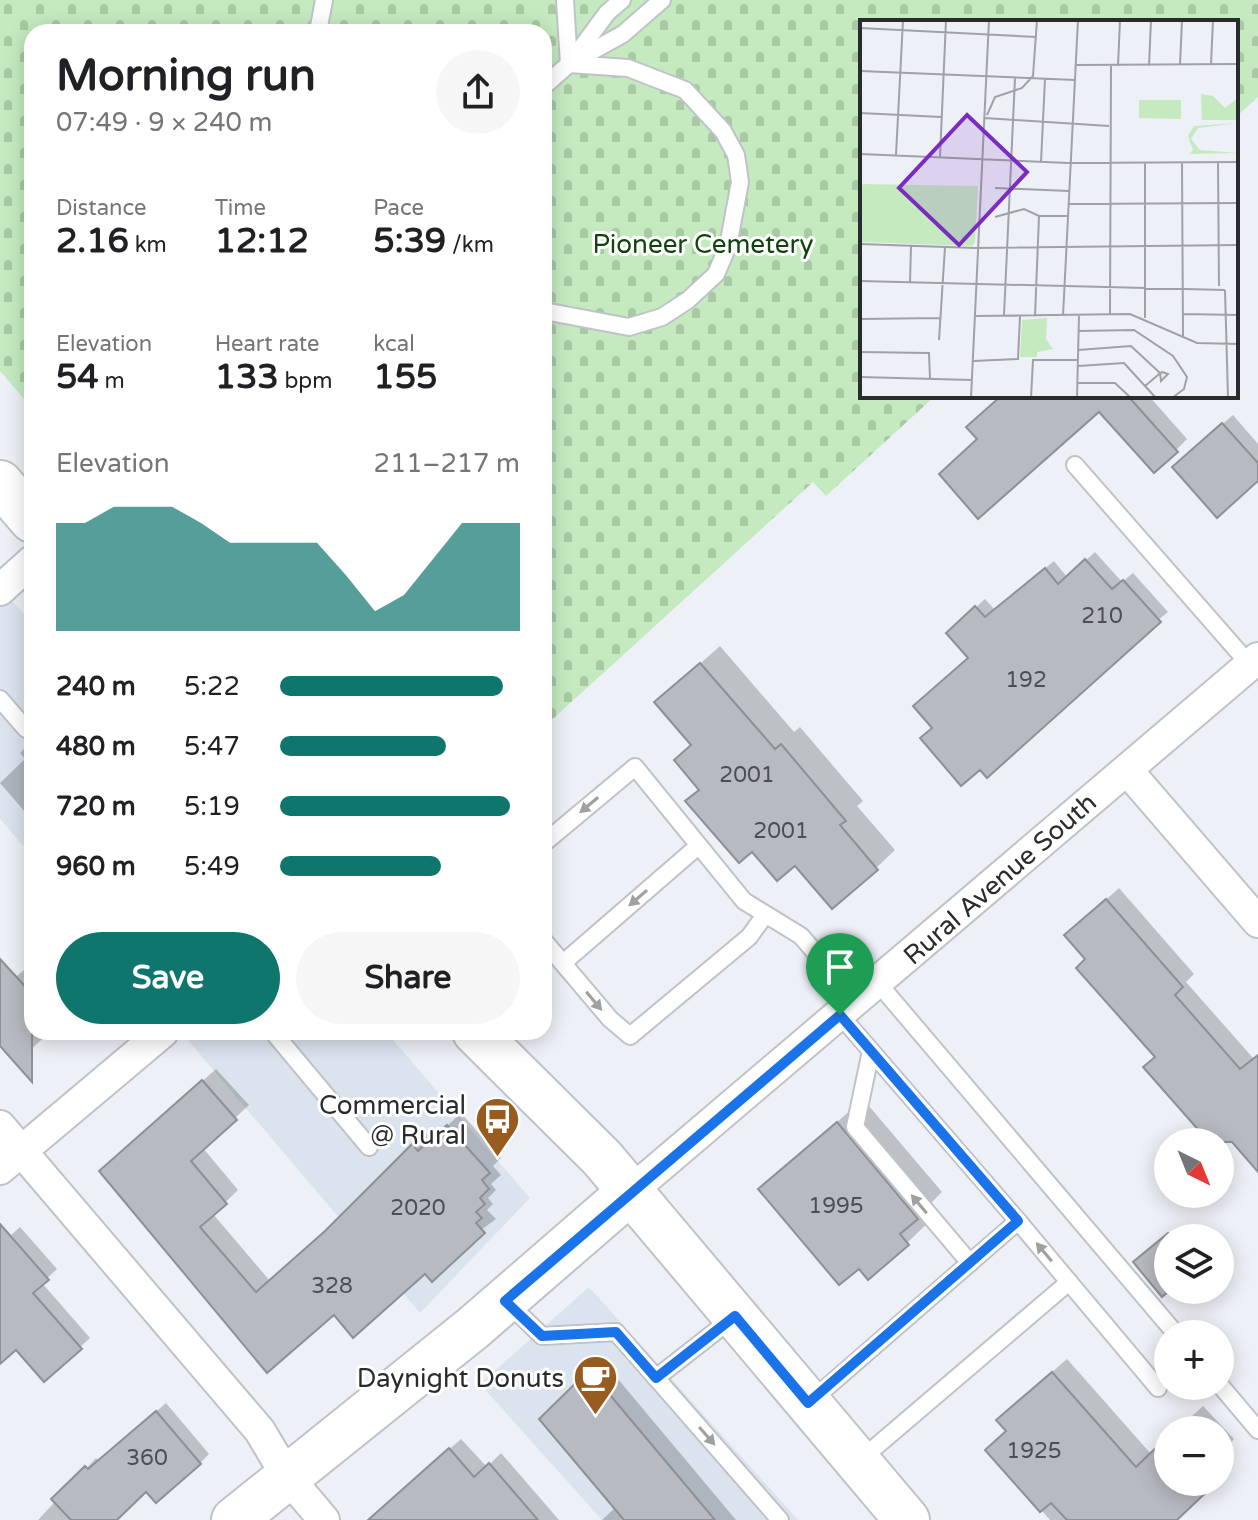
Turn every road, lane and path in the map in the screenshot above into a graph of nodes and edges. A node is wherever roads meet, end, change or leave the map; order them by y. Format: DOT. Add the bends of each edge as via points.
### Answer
graph roads {
  1 [pos="324,0"];
  2 [pos="565,0"];
  3 [pos="622,0"];
  4 [pos="662,0"];
  5 [pos="320,24"];
  6 [pos="569,64"];
  7 [pos="552,79"];
  8 [pos="552,313"];
  9 [pos="1075,465"];
  10 [pos="0,483"];
  11 [pos="24,511"];
  12 [pos="24,568"];
  13 [pos="0,590"];
  14 [pos="1254,662"];
  15 [pos="0,699"];
  16 [pos="24,727"];
  17 [pos="1127,770"];
  18 [pos="552,836"];
  19 [pos="697,847"];
  20 [pos="765,915"];
  21 [pos="1258,922"];
  22 [pos="552,950"];
  23 [pos="563,963"];
  24 [pos="859,1000"];
  25 [pos="153,1040"];
  26 [pos="280,1040"];
  27 [pos="483,1040"];
  28 [pos="871,1051"];
  29 [pos="0,1126"];
  30 [pos="369,1147"];
  31 [pos="10,1160"];
  32 [pos="630,1192"];
  33 [pos="1018,1221"];
  34 [pos="970,1263"];
  35 [pos="1069,1282"];
  36 [pos="505,1301"];
  37 [pos="735,1316"];
  38 [pos="1163,1320"];
  39 [pos="656,1378"];
  40 [pos="1154,1383"];
  41 [pos="1233,1400"];
  42 [pos="808,1403"];
  43 [pos="1258,1430"];
  44 [pos="857,1462"];
  45 [pos="286,1475"];
  46 [pos="234,1520"];
  47 [pos="324,1520"];
  48 [pos="780,1520"];
  49 [pos="907,1520"];
  1 -- 5 [label="lane"];
  2 -- 6 [label="lane"];
  3 -- 6 [label="lane"];
  4 -- 6 [label="lane" via="623,34"];
  6 -- 7 [label="lane"];
  6 -- 8 [label="lane" via="628,68 685,90 723,131 736,155 740,182 728,246 716,274 688,300 662,317 629,327"];
  9 -- 14 [label="lane"];
  10 -- 11 [label="main road"];
  12 -- 13 [label="street"];
  14 -- 17 [label="street, Rural Avenue South"];
  15 -- 16 [label="lane"];
  17 -- 21 [label="street"];
  17 -- 24 [label="street, Rural Avenue South"];
  19 -- 18 [label="lane, one-way" via="635,767"];
  19 -- 20 [label="lane" via="744,901"];
  19 -- 23 [label="lane, one-way"];
  23 -- 20 [label="lane, one-way" via="630,1036 749,937"];
  20 -- 24 [label="lane" via="801,936"];
  22 -- 23 [label="lane"];
  24 -- 28 [label="lane"];
  24 -- 32 [label="street, Rural Avenue South"];
  24 -- 38 [label="lane"];
  25 -- 31 [label="street"];
  26 -- 30 [label="lane"];
  27 -- 32 [label="main road"];
  28 -- 33 [label="lane"];
  34 -- 28 [label="lane, one-way" via="855,1127"];
  29 -- 31 [label="street"];
  31 -- 45 [label="street" via="260,1431"];
  32 -- 36 [label="main road"];
  32 -- 37 [label="main road"];
  33 -- 34 [label="lane"];
  35 -- 33 [label="lane, one-way"];
  34 -- 42 [label="lane"];
  35 -- 40 [label="lane"];
  35 -- 44 [label="lane"];
  36 -- 39 [label="lane" via="542,1336 616,1332"];
  36 -- 45 [label="main road"];
  37 -- 39 [label="lane"];
  37 -- 42 [label="main road"];
  39 -- 48 [label="lane, one-way"];
  41 -- 43 [label="lane"];
  42 -- 44 [label="main road"];
  44 -- 49 [label="main road"];
  45 -- 46 [label="main road"];
  45 -- 47 [label="street"];
}
